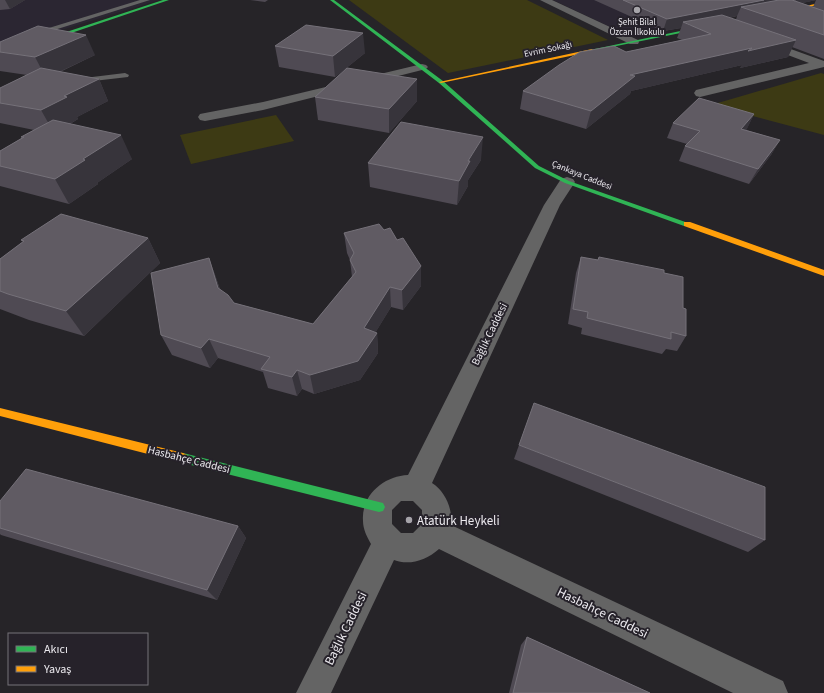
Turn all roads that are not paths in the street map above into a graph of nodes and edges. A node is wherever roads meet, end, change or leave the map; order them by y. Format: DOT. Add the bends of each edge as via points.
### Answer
graph roads {
  1 [pos="147,0"];
  2 [pos="167,0"];
  3 [pos="332,0"];
  4 [pos="545,0"];
  5 [pos="781,2"];
  6 [pos="824,3"];
  7 [pos="792,9"];
  8 [pos="808,11"];
  9 [pos="824,13"];
  10 [pos="770,14"];
  11 [pos="718,26"];
  12 [pos="754,39"];
  13 [pos="634,42"];
  14 [pos="0,45"];
  15 [pos="0,56"];
  16 [pos="422,67"];
  17 [pos="125,74"];
  18 [pos="70,82"];
  19 [pos="441,82"];
  20 [pos="700,93"];
  21 [pos="206,116"];
  22 [pos="567,182"];
  23 [pos="824,273"];
  24 [pos="0,412"];
  25 [pos="415,489"];
  26 [pos="378,507"];
  27 [pos="434,532"];
  28 [pos="388,541"];
  29 [pos="313,693"];
  30 [pos="771,693"];
  1 -- 14 [label="lane"];
  2 -- 15 [label="main road"];
  3 -- 16 [label="main road, Çankaya Caddesi"];
  4 -- 13 [label="street"];
  5 -- 7 [label="street"];
  5 -- 8 [label="street"];
  6 -- 8 [label="main road"];
  7 -- 8 [label="street"];
  7 -- 10 [label="main road"];
  8 -- 9 [label="street"];
  11 -- 13 [label="main road, Evrim Sokağı"];
  12 -- 20 [label="street" via="821,64"];
  13 -- 19 [label="main road, Evrim Sokağı"];
  16 -- 19 [label="main road, Çankaya Caddesi"];
  16 -- 21 [label="street" via="270,104"];
  17 -- 18 [label="lane"];
  19 -- 22 [label="main road, Çankaya Caddesi" via="537,167"];
  22 -- 23 [label="main road, Çankaya Caddesi"];
  22 -- 25 [label="street, Bağlık Caddesi" via="552,205"];
  24 -- 26 [label="main road, Hasbahçe Caddesi"];
  25 -- 26 [label="street" via="406,488 390,493"];
  25 -- 27 [label="street" via="424,493 435,506 437,523"];
  26 -- 28 [label="street" via="377,526"];
  27 -- 28 [label="street" via="428,540 408,548 396,547"];
  27 -- 30 [label="street, Hasbahçe Caddesi"];
  28 -- 29 [label="street, Bağlık Caddesi"];
}
